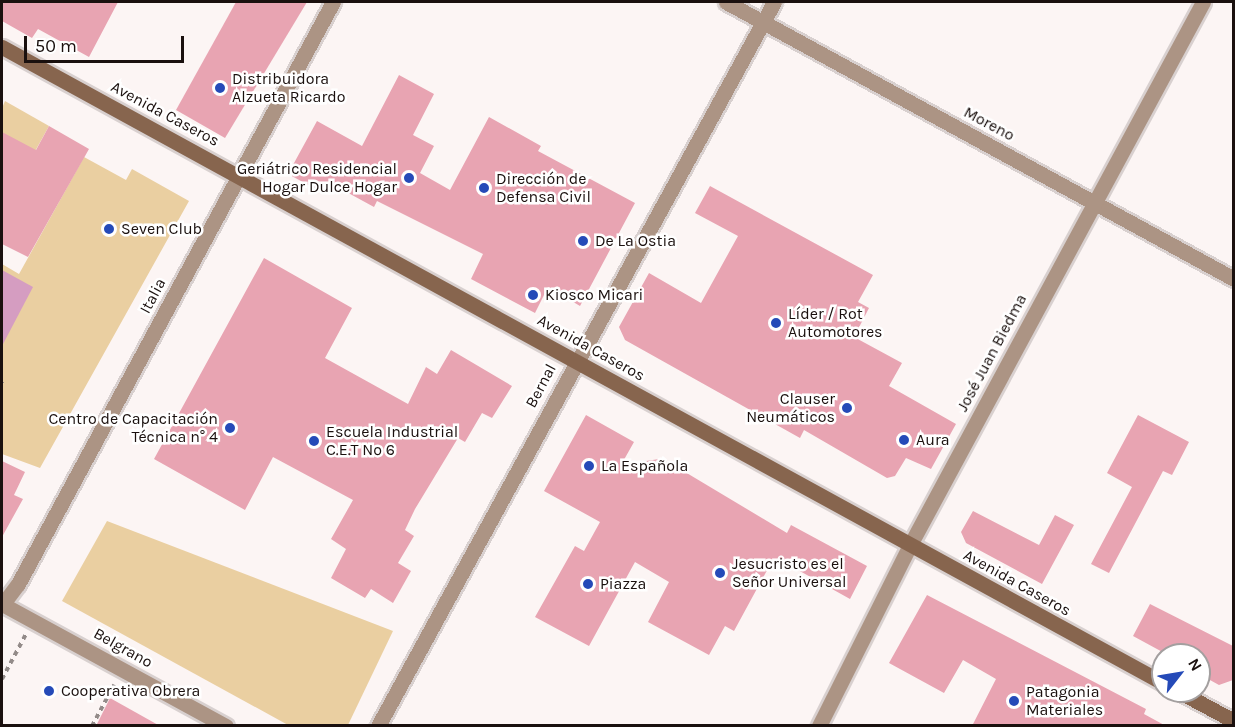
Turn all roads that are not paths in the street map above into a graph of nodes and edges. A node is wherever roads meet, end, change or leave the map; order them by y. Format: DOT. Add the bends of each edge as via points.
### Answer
graph roads {
  1 [pos="333,2"];
  2 [pos="726,2"];
  3 [pos="774,2"];
  4 [pos="1203,2"];
  5 [pos="764,22"];
  6 [pos="2,46"];
  7 [pos="239,175"];
  8 [pos="1094,201"];
  9 [pos="1233,279"];
  10 [pos="576,360"];
  11 [pos="910,545"];
  12 [pos="2,604"];
  13 [pos="1151,676"];
  14 [pos="1200,703"];
  15 [pos="1233,721"];
  16 [pos="226,726"];
  17 [pos="378,726"];
  18 [pos="819,726"];
  1 -- 7 [label="street, Italia"];
  2 -- 5 [label="street, Moreno"];
  3 -- 5 [label="street, Bernal"];
  4 -- 8 [label="street, José Juan Biedma"];
  5 -- 8 [label="street, Moreno"];
  5 -- 10 [label="street, Bernal"];
  6 -- 7 [label="main road, Avenida Caseros"];
  7 -- 10 [label="main road, Avenida Caseros"];
  7 -- 12 [label="street, Italia" via="18,584"];
  8 -- 9 [label="street, Moreno"];
  8 -- 11 [label="street, José Juan Biedma"];
  10 -- 11 [label="main road, Avenida Caseros"];
  10 -- 17 [label="street, Bernal"];
  11 -- 13 [label="main road, Avenida Caseros"];
  11 -- 18 [label="street, José Juan Biedma"];
  12 -- 16 [label="street, Belgrano"];
  14 -- 15 [label="main road"];
}
